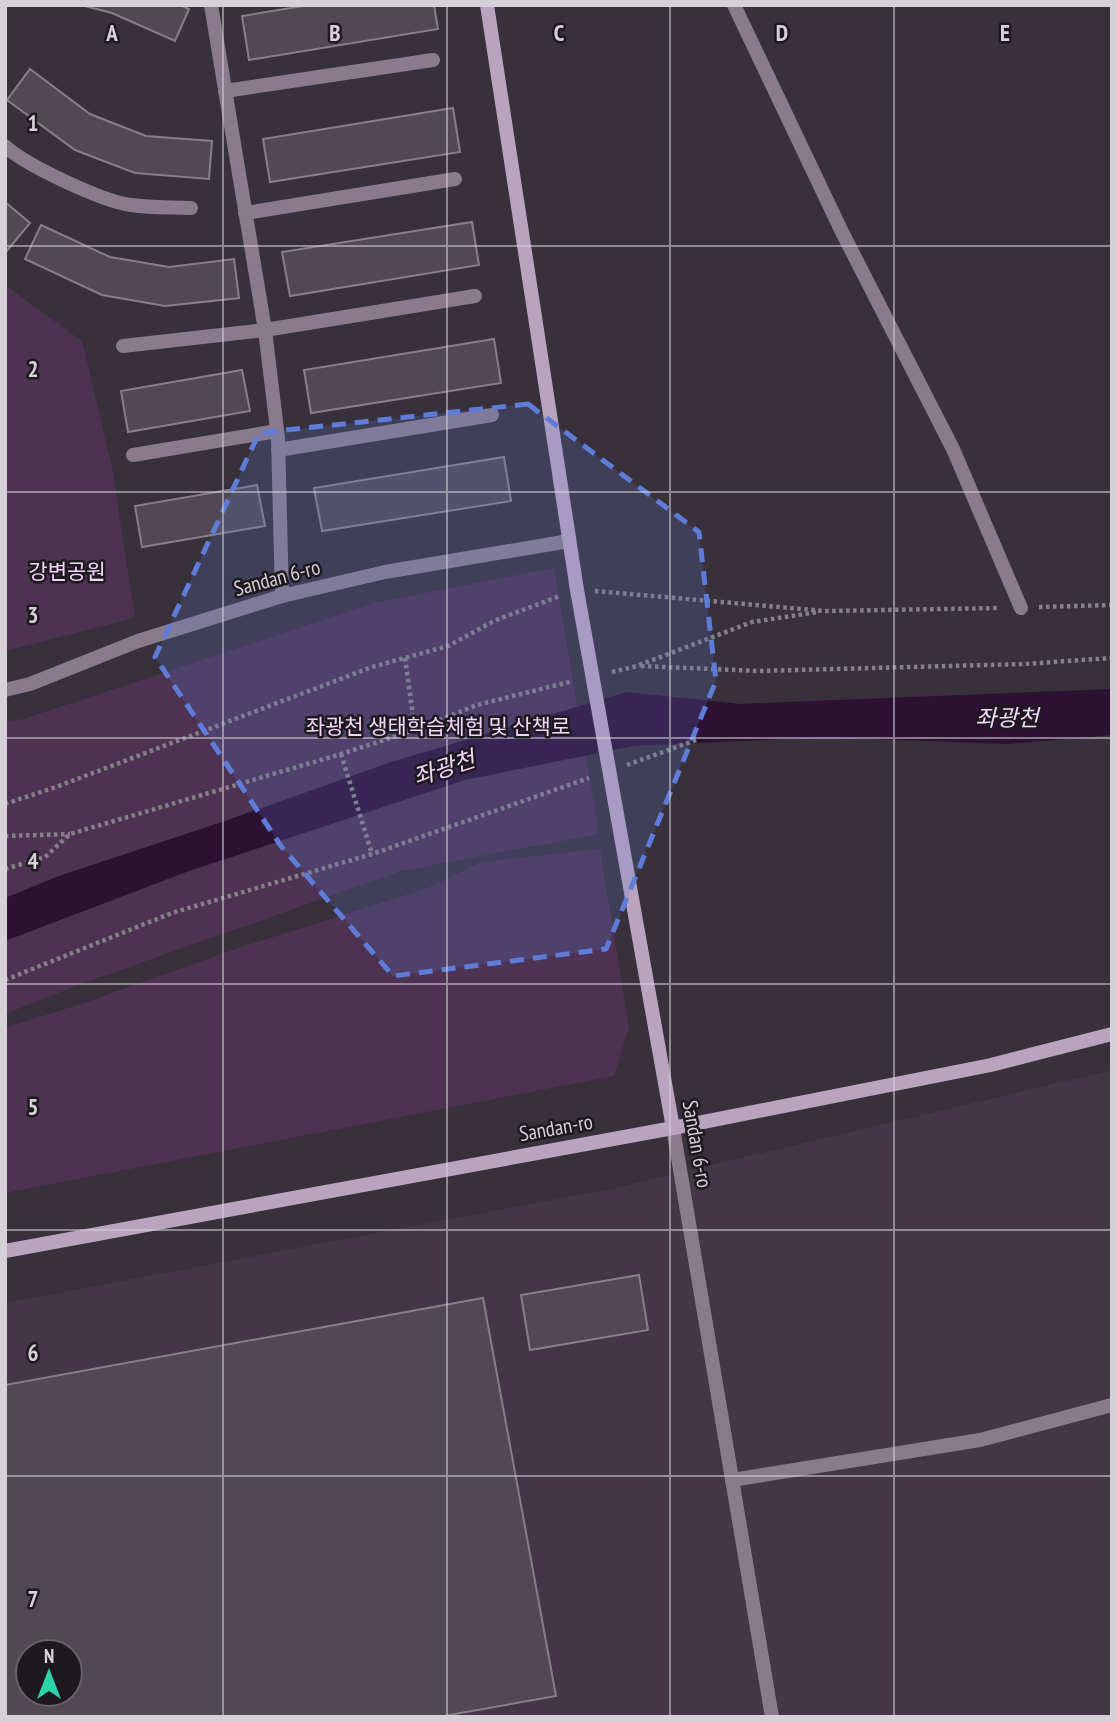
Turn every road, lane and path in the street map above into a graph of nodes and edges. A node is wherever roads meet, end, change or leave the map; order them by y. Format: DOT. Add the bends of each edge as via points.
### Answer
graph roads {
  1 [pos="211,5"];
  2 [pos="487,5"];
  3 [pos="734,5"];
  4 [pos="433,60"];
  5 [pos="225,91"];
  6 [pos="5,146"];
  7 [pos="455,179"];
  8 [pos="191,208"];
  9 [pos="246,213"];
  10 [pos="475,296"];
  11 [pos="265,330"];
  12 [pos="123,346"];
  13 [pos="492,415"];
  14 [pos="277,431"];
  15 [pos="278,450"];
  16 [pos="133,455"];
  17 [pos="569,541"];
  18 [pos="577,590"];
  19 [pos="282,596"];
  20 [pos="1112,605"];
  21 [pos="1021,608"];
  22 [pos="825,611"];
  23 [pos="405,658"];
  24 [pos="1112,658"];
  25 [pos="637,666"];
  26 [pos="610,672"];
  27 [pos="583,679"];
  28 [pos="5,691"];
  29 [pos="415,730"];
  30 [pos="696,740"];
  31 [pos="341,754"];
  32 [pos="618,768"];
  33 [pos="592,777"];
  34 [pos="5,804"];
  35 [pos="70,834"];
  36 [pos="5,836"];
  37 [pos="372,854"];
  38 [pos="5,869"];
  39 [pos="5,980"];
  40 [pos="1112,1034"];
  41 [pos="673,1128"];
  42 [pos="5,1251"];
  43 [pos="1112,1405"];
  44 [pos="732,1480"];
  45 [pos="772,1717"];
  1 -- 5 [label="street"];
  2 -- 17 [label="street"];
  3 -- 21 [label="street" via="842,232 953,449"];
  4 -- 5 [label="street"];
  5 -- 9 [label="street"];
  6 -- 8 [label="street" via="98,195 129,205"];
  7 -- 9 [label="street"];
  9 -- 11 [label="street"];
  10 -- 11 [label="street"];
  11 -- 12 [label="street"];
  11 -- 14 [label="street"];
  13 -- 15 [label="street"];
  14 -- 15 [label="street"];
  14 -- 16 [label="street"];
  15 -- 19 [label="street"];
  17 -- 18 [label="street"];
  17 -- 19 [label="street, Sandan 6-ro" via="385,572"];
  18 -- 22 [label="path"];
  18 -- 23 [label="path" via="496,620 448,646"];
  18 -- 41 [label="street, Sandan 6-ro"];
  19 -- 28 [label="street, Sandan 6-ro"];
  20 -- 21 [label="path"];
  21 -- 22 [label="path"];
  22 -- 25 [label="path" via="752,622"];
  23 -- 29 [label="path"];
  23 -- 34 [label="path"];
  24 -- 25 [label="path" via="759,671"];
  25 -- 26 [label="path"];
  27 -- 29 [label="path" via="477,705"];
  29 -- 31 [label="path"];
  30 -- 32 [label="path"];
  31 -- 35 [label="path"];
  31 -- 37 [label="path"];
  33 -- 37 [label="path"];
  35 -- 36 [label="path"];
  35 -- 38 [label="path" via="45,857"];
  37 -- 39 [label="path" via="172,913"];
  40 -- 41 [label="street, Sandan-ro" via="991,1065"];
  41 -- 42 [label="street, Sandan-ro"];
  41 -- 44 [label="street, Sandan 6-ro"];
  43 -- 44 [label="street" via="980,1440"];
  44 -- 45 [label="street, Sandan 6-ro"];
}
